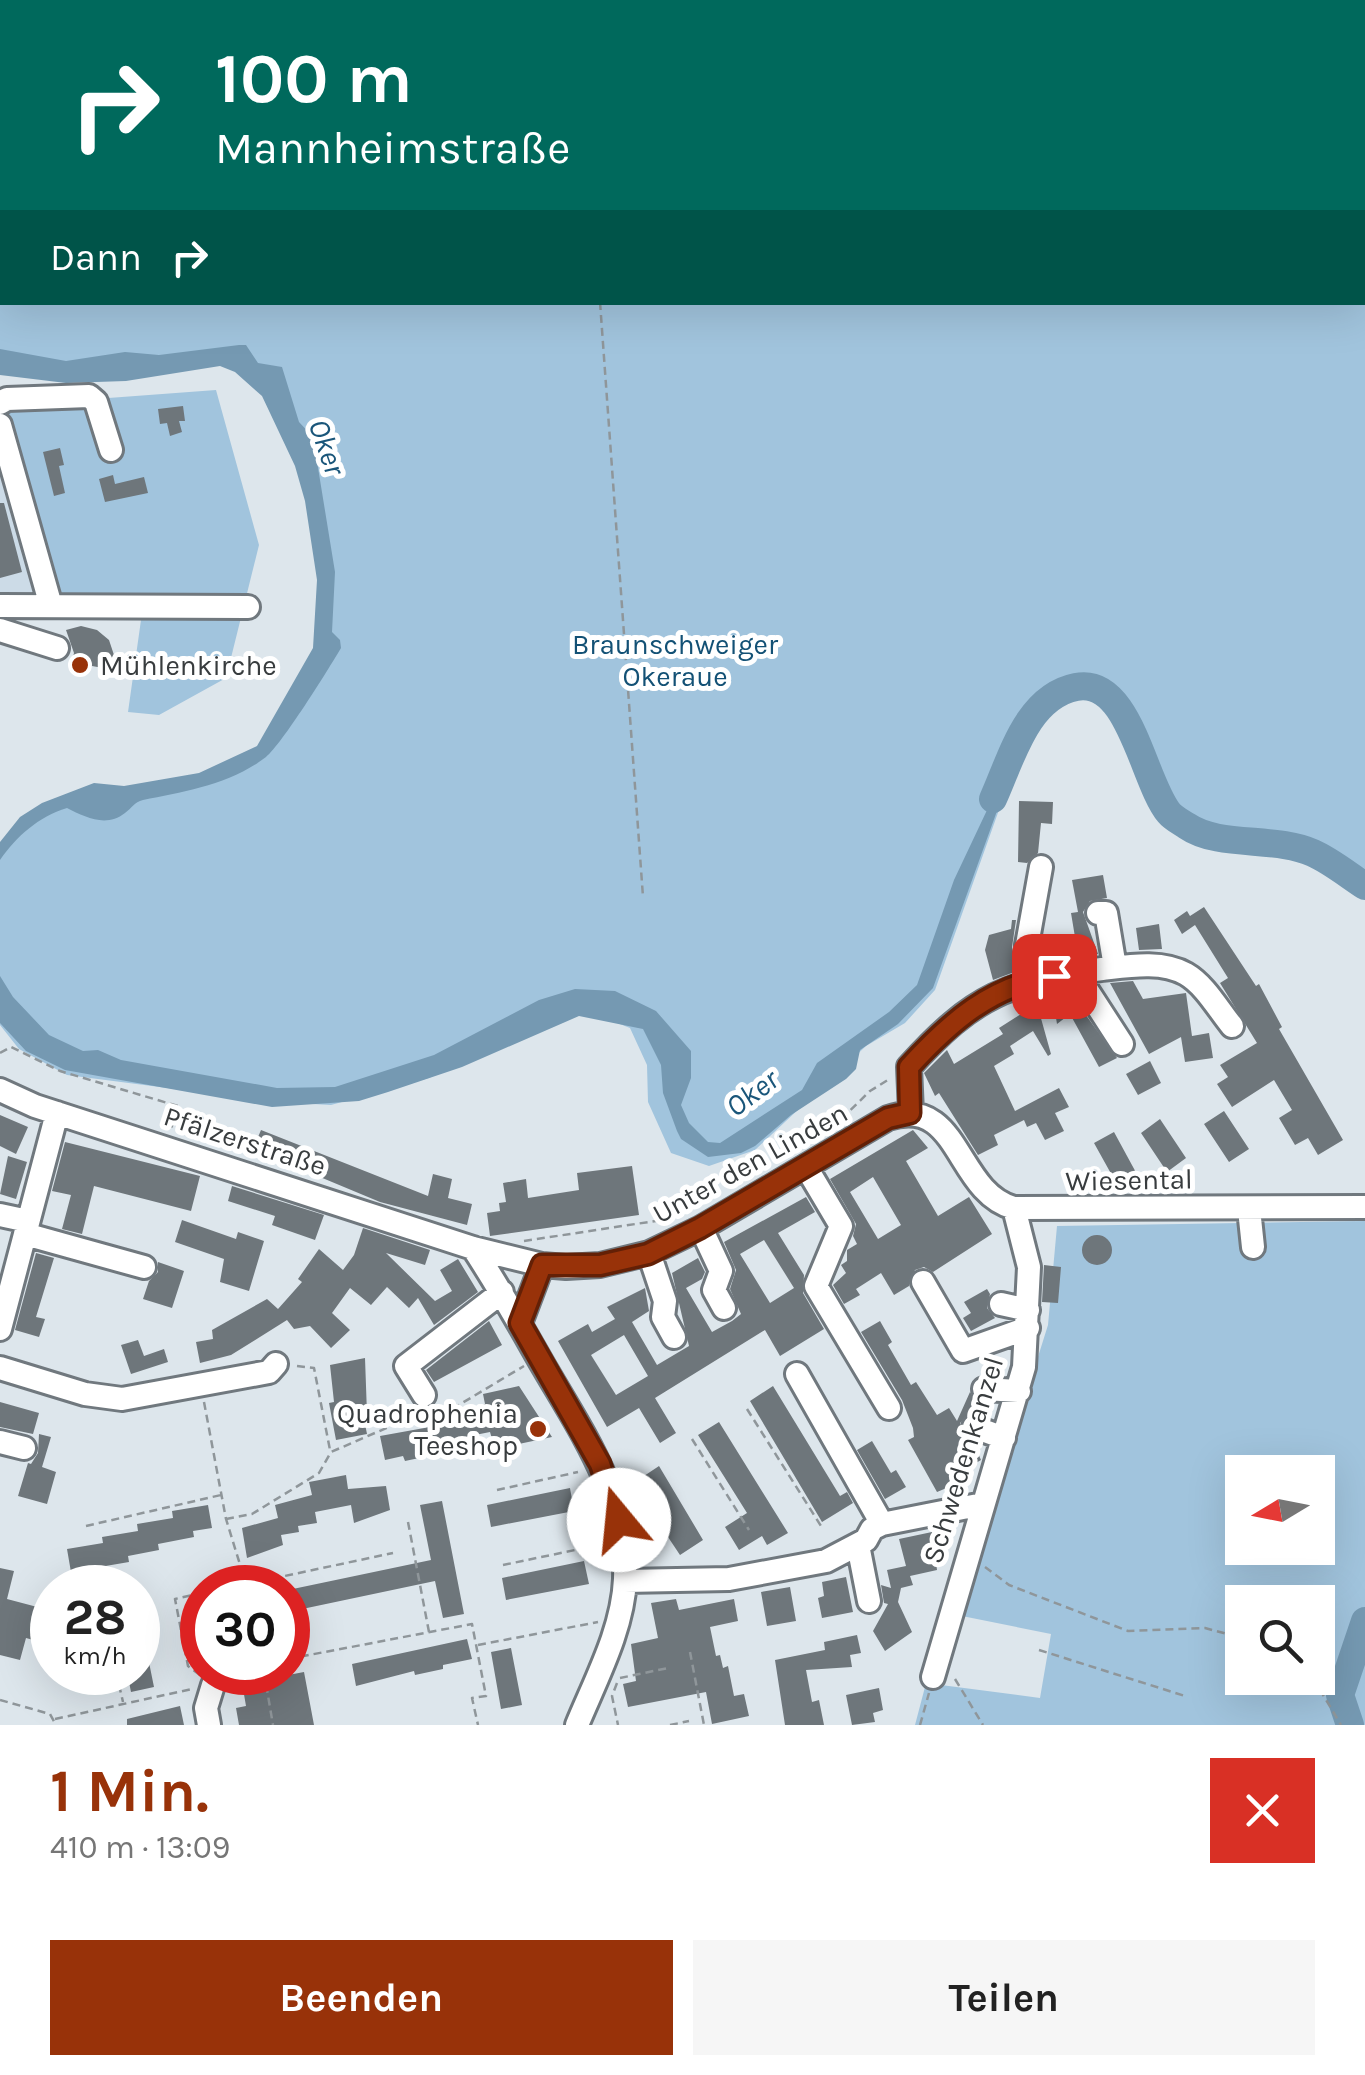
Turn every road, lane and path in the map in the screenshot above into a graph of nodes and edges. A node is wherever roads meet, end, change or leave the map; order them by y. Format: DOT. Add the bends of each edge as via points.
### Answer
graph roads {
  1 [pos="600,305"];
  2 [pos="0,403"];
  3 [pos="0,425"];
  4 [pos="111,450"];
  5 [pos="0,606"];
  6 [pos="51,606"];
  7 [pos="248,607"];
  8 [pos="0,630"];
  9 [pos="57,648"];
  10 [pos="1041,867"];
  11 [pos="642,897"];
  12 [pos="1098,913"];
  13 [pos="1116,968"];
  14 [pos="1076,973"];
  15 [pos="1034,979"];
  16 [pos="1232,1026"];
  17 [pos="1122,1044"];
  18 [pos="0,1053"];
  19 [pos="909,1067"];
  20 [pos="0,1090"];
  21 [pos="57,1113"];
  22 [pos="910,1113"];
  23 [pos="831,1129"];
  24 [pos="164,1146"];
  25 [pos="806,1167"];
  26 [pos="1365,1207"];
  27 [pos="1014,1208"];
  28 [pos="1249,1209"];
  29 [pos="0,1216"];
  30 [pos="693,1222"];
  31 [pos="26,1227"];
  32 [pos="511,1242"];
  33 [pos="1253,1247"];
  34 [pos="472,1248"];
  35 [pos="648,1254"];
  36 [pos="542,1265"];
  37 [pos="144,1267"];
  38 [pos="924,1282"];
  39 [pos="502,1292"];
  40 [pos="1001,1304"];
  41 [pos="724,1308"];
  42 [pos="1028,1319"];
  43 [pos="1,1320"];
  44 [pos="520,1323"];
  45 [pos="674,1337"];
  46 [pos="538,1357"];
  47 [pos="276,1364"];
  48 [pos="0,1368"];
  49 [pos="797,1374"];
  50 [pos="201,1387"];
  51 [pos="984,1388"];
  52 [pos="1019,1391"];
  53 [pos="424,1395"];
  54 [pos="889,1408"];
  55 [pos="747,1409"];
  56 [pos="974,1427"];
  57 [pos="1004,1438"];
  58 [pos="692,1439"];
  59 [pos="0,1442"];
  60 [pos="331,1452"];
  61 [pos="0,1454"];
  62 [pos="600,1464"];
  63 [pos="497,1490"];
  64 [pos="222,1494"];
  65 [pos="983,1504"];
  66 [pos="226,1518"];
  67 [pos="408,1522"];
  68 [pos="882,1524"];
  69 [pos="86,1526"];
  70 [pos="821,1526"];
  71 [pos="749,1530"];
  72 [pos="623,1540"];
  73 [pos="858,1545"];
  74 [pos="393,1553"];
  75 [pos="967,1554"];
  76 [pos="240,1565"];
  77 [pos="503,1565"];
  78 [pos="310,1571"];
  79 [pos="624,1581"];
  80 [pos="180,1598"];
  81 [pos="870,1602"];
  82 [pos="618,1618"];
  83 [pos="180,1625"];
  84 [pos="429,1632"];
  85 [pos="1225,1634"];
  86 [pos="476,1646"];
  87 [pos="1039,1650"];
  88 [pos="690,1652"];
  89 [pos="310,1656"];
  90 [pos="668,1668"];
  91 [pos="610,1673"];
  92 [pos="944,1678"];
  93 [pos="180,1692"];
  94 [pos="121,1695"];
  95 [pos="209,1695"];
  96 [pos="267,1695"];
  97 [pos="1323,1695"];
  98 [pos="1185,1696"];
  99 [pos="0,1700"];
  100 [pos="123,1704"];
  101 [pos="55,1719"];
  102 [pos="689,1721"];
  103 [pos="56,1725"];
  104 [pos="209,1725"];
  105 [pos="272,1725"];
  106 [pos="478,1725"];
  107 [pos="578,1725"];
  108 [pos="618,1725"];
  109 [pos="670,1725"];
  110 [pos="704,1725"];
  111 [pos="920,1725"];
  112 [pos="983,1725"];
  113 [pos="1340,1725"];
  1 -- 11 [label="path"];
  2 -- 4 [label="street" via="90,396"];
  3 -- 6 [label="street"];
  5 -- 6 [label="street"];
  6 -- 7 [label="street"];
  8 -- 9 [label="street"];
  10 -- 15 [label="street" via="1027,946"];
  12 -- 13 [label="street" via="1106,914"];
  13 -- 14 [label="street"];
  13 -- 16 [label="street" via="1169,968 1198,984"];
  14 -- 15 [label="street"];
  14 -- 17 [label="street"];
  15 -- 19 [label="street" via="972,1007"];
  18 -- 24 [label="path" via="10,1048 60,1071 181,1107"];
  19 -- 22 [label="street"];
  19 -- 23 [label="path" via="870,1091"];
  20 -- 21 [label="street, Pfälzerstraße"];
  21 -- 24 [label="street, Pfälzerstraße"];
  21 -- 31 [label="street"];
  22 -- 25 [label="street, Unter den Linden" via="888,1118"];
  22 -- 27 [label="street" via="935,1122 988,1195"];
  24 -- 34 [label="street, Pfälzerstraße"];
  25 -- 30 [label="street, Unter den Linden"];
  25 -- 54 [label="street" via="841,1226 816,1286"];
  26 -- 28 [label="street, Wiesental"];
  27 -- 28 [label="street, Wiesental"];
  27 -- 42 [label="street, Schwedenkanzel" via="1028,1267"];
  28 -- 33 [label="street"];
  29 -- 31 [label="street"];
  30 -- 32 [label="path"];
  30 -- 35 [label="street, Unter den Linden"];
  30 -- 41 [label="street" via="721,1270 714,1290"];
  31 -- 37 [label="street"];
  31 -- 43 [label="street"];
  34 -- 36 [label="street, Unter den Linden"];
  34 -- 39 [label="street"];
  35 -- 36 [label="street, Unter den Linden" via="600,1265"];
  35 -- 45 [label="street"];
  36 -- 44 [label="street"];
  38 -- 42 [label="street" via="963,1351"];
  39 -- 44 [label="street"];
  39 -- 53 [label="street" via="406,1366"];
  40 -- 42 [label="street"];
  42 -- 52 [label="street, Schwedenkanzel"];
  44 -- 46 [label="street"];
  46 -- 60 [label="path" via="432,1420 398,1423"];
  46 -- 62 [label="street"];
  47 -- 50 [label="street" via="269,1372"];
  47 -- 60 [label="path" via="314,1368"];
  48 -- 50 [label="street" via="101,1397"];
  49 -- 68 [label="street"];
  50 -- 64 [label="path"];
  51 -- 52 [label="street"];
  52 -- 57 [label="street, Schwedenkanzel"];
  55 -- 70 [label="path"];
  56 -- 57 [label="street"];
  57 -- 65 [label="street, Schwedenkanzel"];
  58 -- 71 [label="path"];
  59 -- 61 [label="street" via="24,1454"];
  60 -- 66 [label="path" via="319,1473 252,1514"];
  62 -- 63 [label="path"];
  62 -- 72 [label="street"];
  64 -- 66 [label="path"];
  64 -- 69 [label="path"];
  65 -- 68 [label="street"];
  65 -- 75 [label="street, Schwedenkanzel"];
  66 -- 76 [label="path"];
  67 -- 84 [label="path"];
  68 -- 73 [label="street"];
  72 -- 77 [label="path"];
  72 -- 79 [label="street"];
  73 -- 79 [label="street" via="826,1561 752,1577"];
  73 -- 81 [label="street"];
  74 -- 78 [label="path"];
  75 -- 85 [label="path" via="1009,1585 1128,1631"];
  75 -- 92 [label="street, Schwedenkanzel"];
  79 -- 82 [label="street"];
  80 -- 83 [label="path"];
  82 -- 86 [label="path"];
  82 -- 91 [label="street"];
  84 -- 86 [label="path" via="472,1624"];
  84 -- 89 [label="path"];
  86 -- 106 [label="path" via="486,1696 472,1698"];
  87 -- 98 [label="path"];
  88 -- 110 [label="path"];
  90 -- 91 [label="path"];
  91 -- 107 [label="street"];
  91 -- 108 [label="path"];
  92 -- 111 [label="path"];
  92 -- 112 [label="path"];
  93 -- 100 [label="path"];
  94 -- 100 [label="path"];
  95 -- 104 [label="street"];
  96 -- 105 [label="path"];
  97 -- 113 [label="path"];
  99 -- 101 [label="path"];
  100 -- 101 [label="path"];
  101 -- 103 [label="path"];
  102 -- 109 [label="path"];
}
